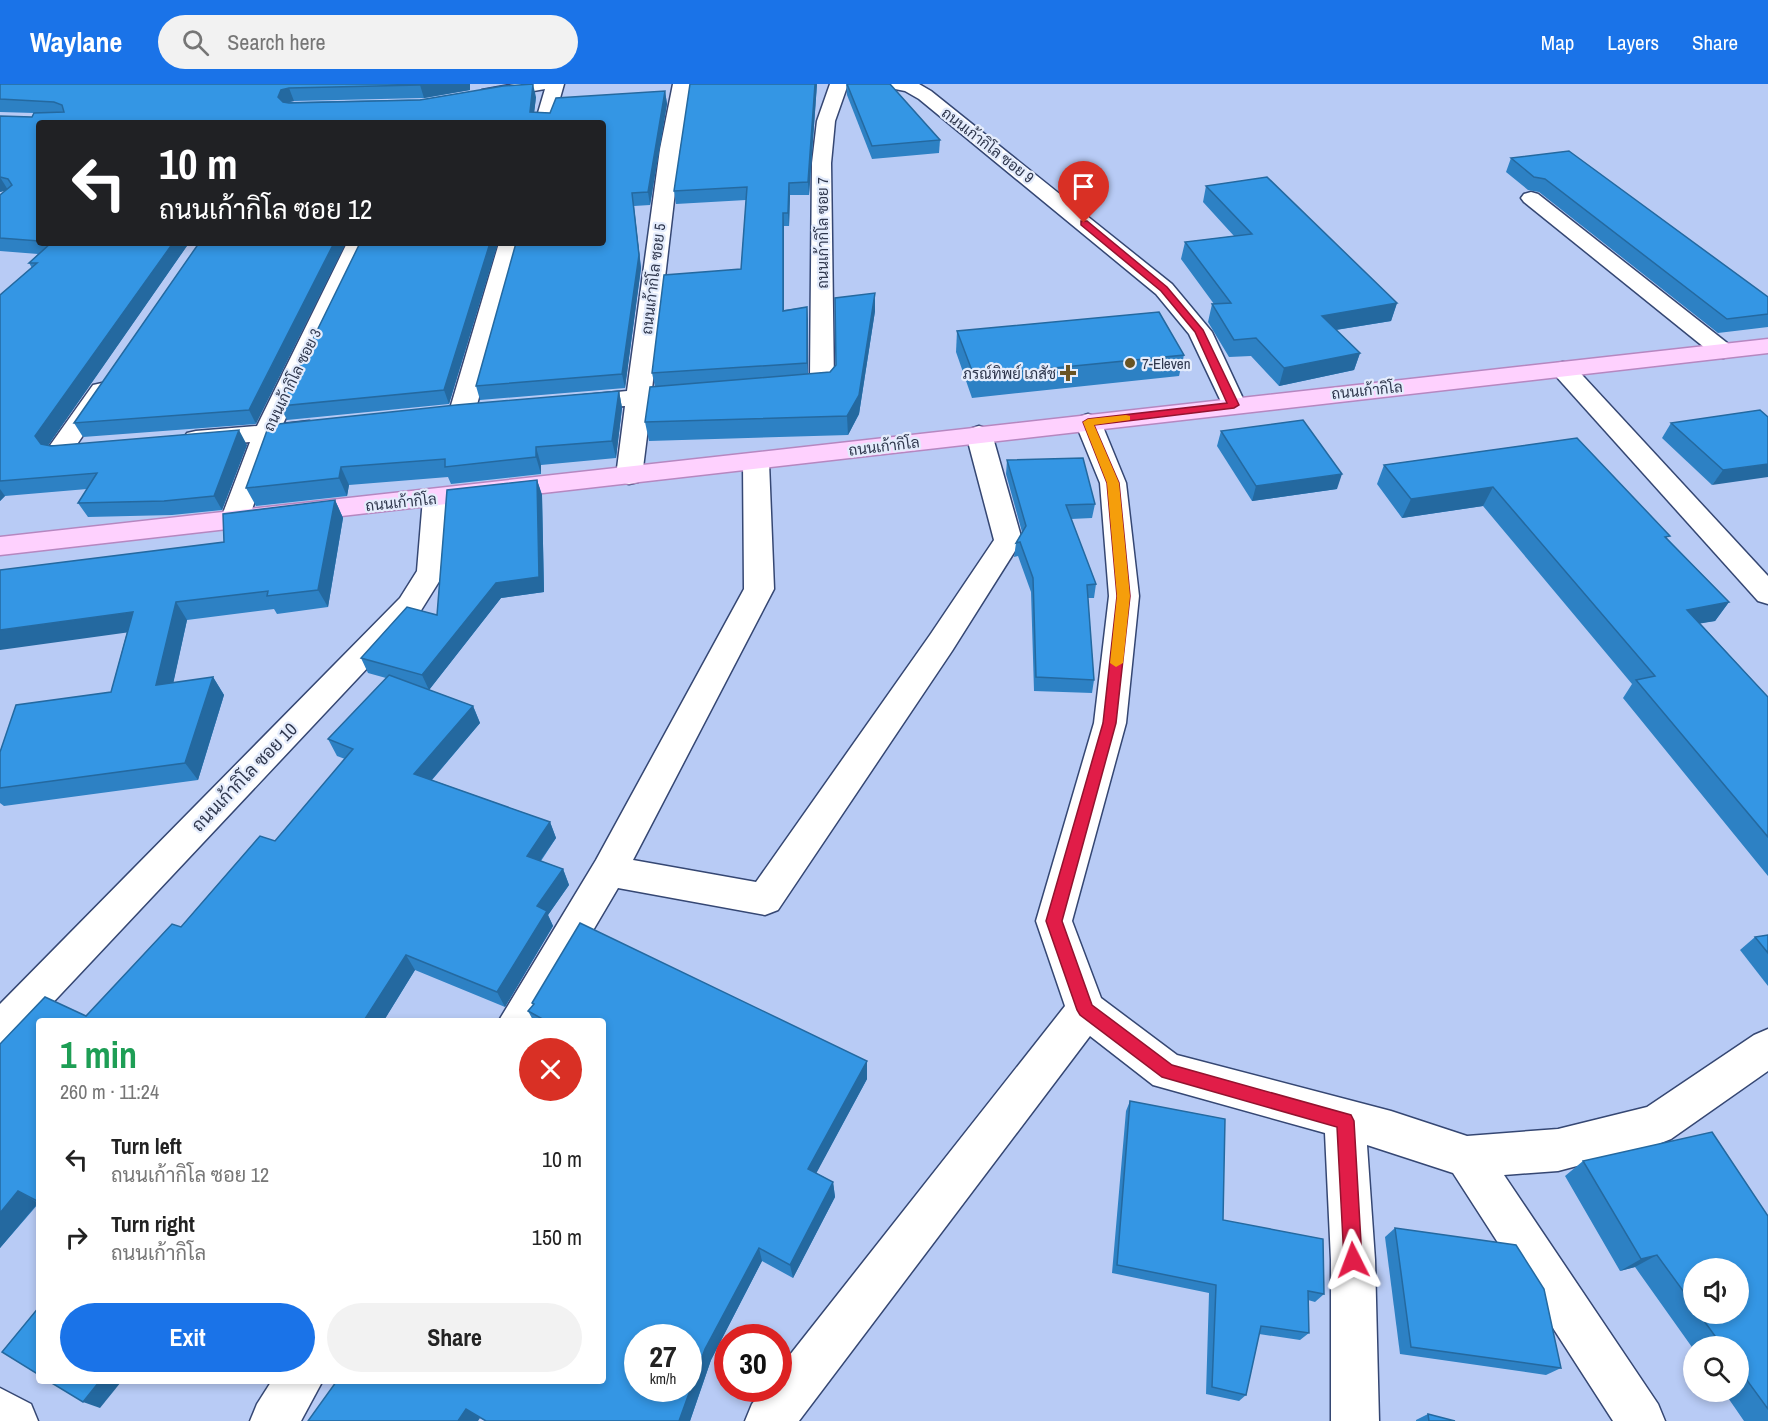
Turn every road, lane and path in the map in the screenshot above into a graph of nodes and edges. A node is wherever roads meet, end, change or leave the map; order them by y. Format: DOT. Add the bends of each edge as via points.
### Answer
graph roads {
  1 [pos="545,84"];
  2 [pos="555,84"];
  3 [pos="682,84"];
  4 [pos="839,84"];
  5 [pos="907,85"];
  6 [pos="468,97"];
  7 [pos="545,120"];
  8 [pos="1531,198"];
  9 [pos="357,246"];
  10 [pos="509,246"];
  11 [pos="1768,346"];
  12 [pos="1723,351"];
  13 [pos="1563,369"];
  14 [pos="114,371"];
  15 [pos="765,388"];
  16 [pos="719,391"];
  17 [pos="638,397"];
  18 [pos="556,404"];
  19 [pos="1234,405"];
  20 [pos="462,412"];
  21 [pos="1088,422"];
  22 [pos="335,426"];
  23 [pos="266,433"];
  24 [pos="979,434"];
  25 [pos="175,441"];
  26 [pos="94,447"];
  27 [pos="756,462"];
  28 [pos="629,476"];
  29 [pos="437,498"];
  30 [pos="234,521"];
  31 [pos="0,546"];
  32 [pos="1768,594"];
  33 [pos="609,871"];
  34 [pos="1086,1010"];
  35 [pos="519,1018"];
  36 [pos="0,1031"];
  37 [pos="1768,1048"];
  38 [pos="1345,1121"];
  39 [pos="1467,1157"];
  40 [pos="297,1384"];
  41 [pos="0,1412"];
  42 [pos="14,1421"];
  43 [pos="274,1421"];
  44 [pos="769,1421"];
  45 [pos="1355,1421"];
  46 [pos="1641,1421"];
  1 -- 6 [label="street"];
  2 -- 7 [label="street"];
  3 -- 17 [label="street, ถนนเก้ากิโล ซอย 5"];
  4 -- 15 [label="street, ถนนเก้ากิโล ซอย 7" via="826,127 822,180 822,384"];
  5 -- 19 [label="street, ถนนเก้ากิโล ซอย 9" via="925,95 1164,289 1200,332"];
  8 -- 12 [label="street"];
  9 -- 23 [label="street, ถนนเก้ากิโล ซอย 3"];
  10 -- 20 [label="street"];
  11 -- 12 [label="main road, ถนนเก้ากิโล"];
  12 -- 13 [label="main road, ถนนเก้ากิโล"];
  13 -- 19 [label="main road, ถนนเก้ากิโล"];
  13 -- 32 [label="street"];
  14 -- 26 [label="street" via="60,450"];
  16 -- 17 [label="street"];
  17 -- 18 [label="street"];
  17 -- 28 [label="street, ถนนเก้ากิโล ซอย 5"];
  19 -- 21 [label="main road, ถนนเก้ากิโล"];
  21 -- 24 [label="main road, ถนนเก้ากิโล"];
  21 -- 34 [label="street" via="1113,483 1124,596 1110,723 1054,921"];
  22 -- 23 [label="street"];
  23 -- 25 [label="street"];
  23 -- 30 [label="street, ถนนเก้ากิโล ซอย 3"];
  24 -- 27 [label="main road, ถนนเก้ากิโล"];
  24 -- 33 [label="street" via="1008,540 765,899"];
  27 -- 28 [label="main road, ถนนเก้ากิโล"];
  27 -- 33 [label="street" via="759,589"];
  28 -- 29 [label="main road, ถนนเก้ากิโล"];
  29 -- 30 [label="main road, ถนนเก้ากิโล"];
  29 -- 36 [label="street, ถนนเก้ากิโล ซอย 10" via="430,572 410,605"];
  30 -- 31 [label="main road, ถนนเก้ากิโล"];
  33 -- 35 [label="street"];
  34 -- 38 [label="street" via="1167,1071"];
  34 -- 44 [label="street"];
  37 -- 39 [label="street" via="1656,1125 1558,1150"];
  38 -- 39 [label="street" via="1391,1131"];
  38 -- 45 [label="street" via="1353,1260"];
  39 -- 46 [label="street"];
  40 -- 43 [label="street"];
  41 -- 42 [label="street"];
}
